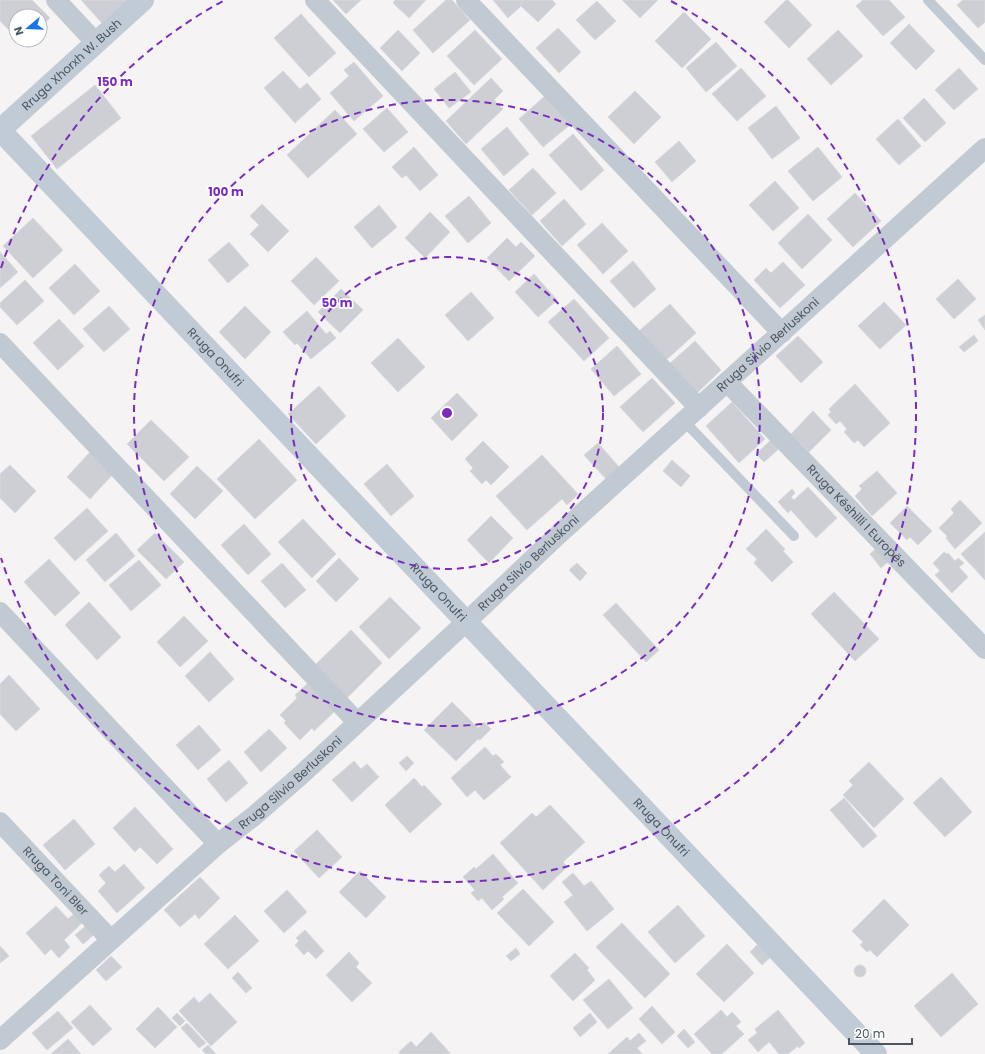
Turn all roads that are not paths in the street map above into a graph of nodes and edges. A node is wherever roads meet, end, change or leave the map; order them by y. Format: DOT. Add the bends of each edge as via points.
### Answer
graph roads {
  1 [pos="56,0"];
  2 [pos="143,0"];
  3 [pos="315,0"];
  4 [pos="466,0"];
  5 [pos="928,0"];
  6 [pos="96,43"];
  7 [pos="985,60"];
  8 [pos="0,130"];
  9 [pos="985,148"];
  10 [pos="782,333"];
  11 [pos="0,343"];
  12 [pos="728,382"];
  13 [pos="699,408"];
  14 [pos="684,421"];
  15 [pos="794,536"];
  16 [pos="0,612"];
  17 [pos="466,622"];
  18 [pos="985,649"];
  19 [pos="357,722"];
  20 [pos="0,822"];
  21 [pos="218,844"];
  22 [pos="111,940"];
  23 [pos="0,1040"];
  24 [pos="876,1054"];
  1 -- 6 [label="street"];
  2 -- 6 [label="street, Rruga Xhorxh W. Bush"];
  3 -- 13 [label="street"];
  4 -- 10 [label="street"];
  5 -- 7 [label="lane"];
  6 -- 8 [label="street, Rruga Xhorxh W. Bush"];
  8 -- 17 [label="street, Rruga Onufri"];
  9 -- 10 [label="street, Rruga Silvio Berluskoni"];
  10 -- 12 [label="street, Rruga Silvio Berluskoni"];
  11 -- 19 [label="street"];
  12 -- 13 [label="street, Rruga Silvio Berluskoni"];
  12 -- 18 [label="street, Rruga Këshilli I Europës"];
  13 -- 14 [label="street, Rruga Silvio Berluskoni"];
  14 -- 15 [label="lane"];
  14 -- 17 [label="street, Rruga Silvio Berluskoni" via="556,536"];
  16 -- 21 [label="street"];
  17 -- 19 [label="street, Rruga Silvio Berluskoni"];
  17 -- 24 [label="street, Rruga Onufri"];
  19 -- 21 [label="street, Rruga Silvio Berluskoni" via="300,776"];
  20 -- 22 [label="street, Rruga Toni Bler"];
  21 -- 22 [label="street, Rruga Silvio Berluskoni"];
  22 -- 23 [label="street, Rruga Silvio Berluskoni"];
}
